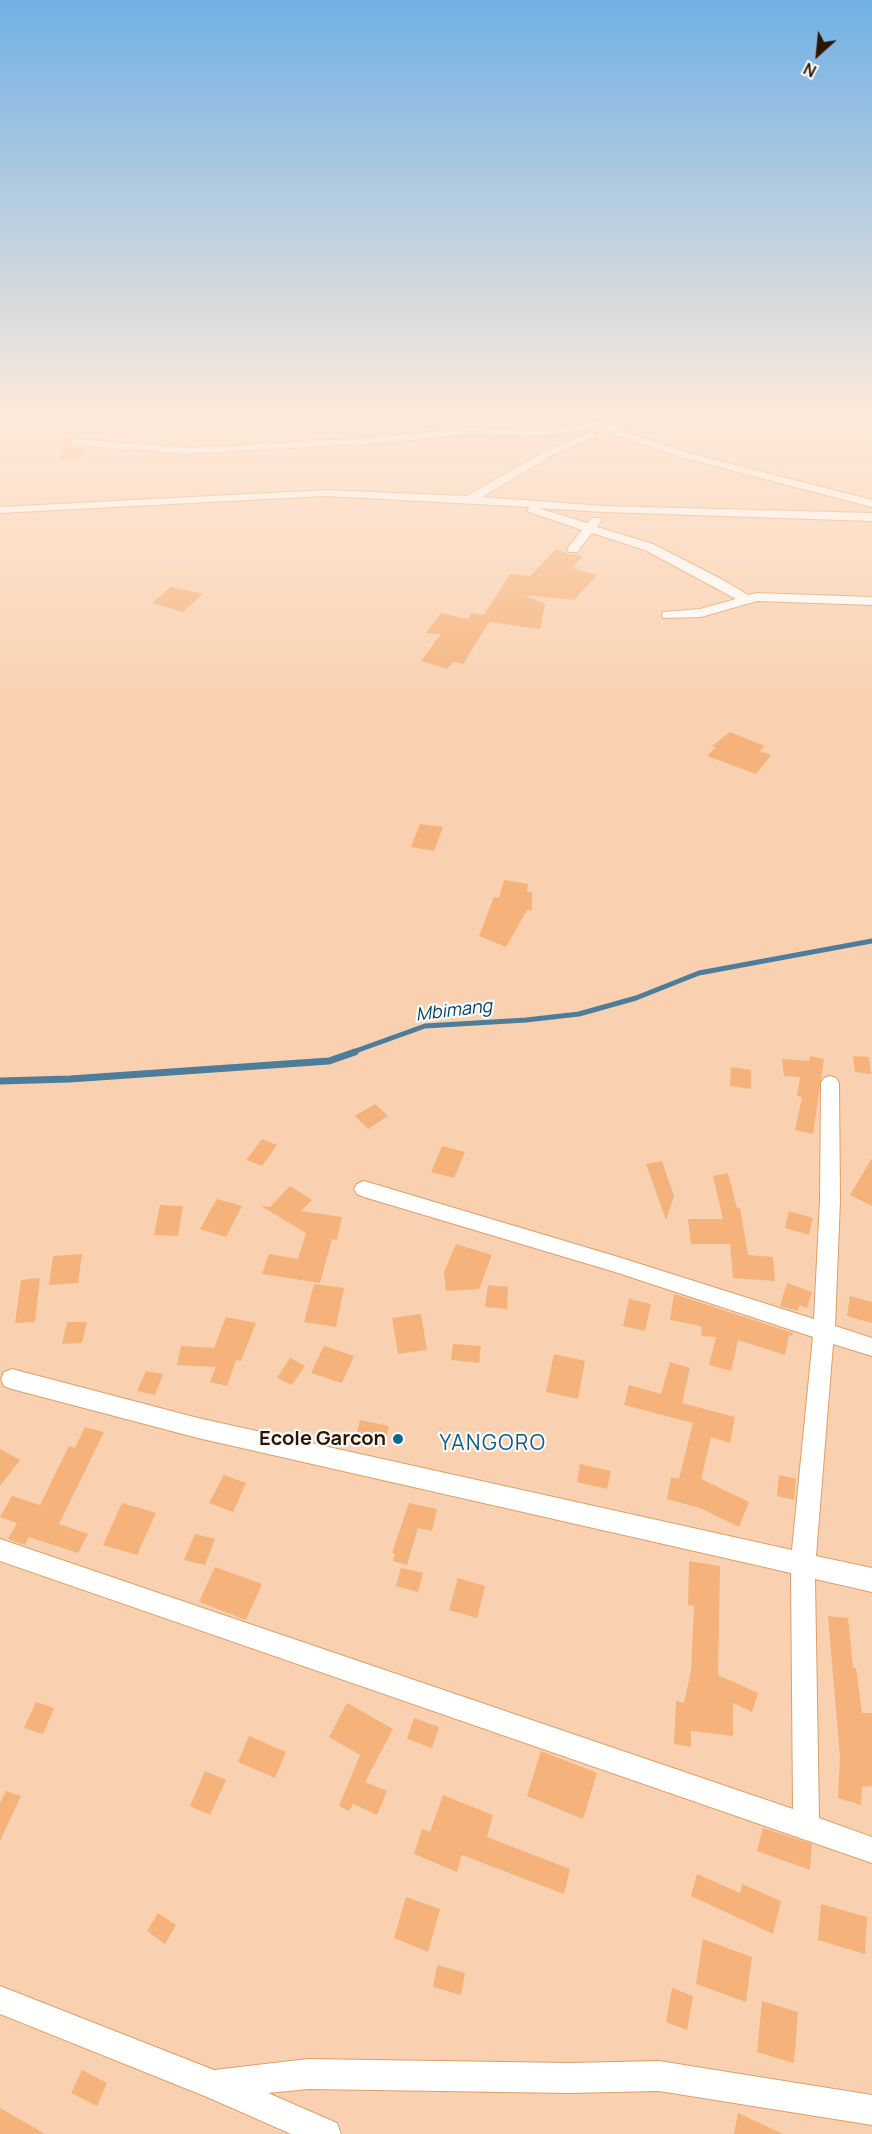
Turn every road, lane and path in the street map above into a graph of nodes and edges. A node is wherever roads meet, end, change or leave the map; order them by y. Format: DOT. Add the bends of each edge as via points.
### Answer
graph roads {
  1 [pos="548,514"];
  2 [pos="601,514"];
  3 [pos="758,514"];
  4 [pos="872,517"];
  5 [pos="590,528"];
  6 [pos="573,549"];
  7 [pos="746,600"];
  8 [pos="872,601"];
  9 [pos="668,615"];
  10 [pos="830,1083"];
  11 [pos="364,1189"];
  12 [pos="824,1331"];
  13 [pos="872,1347"];
  14 [pos="12,1379"];
  15 [pos="0,1550"];
  16 [pos="803,1564"];
  17 [pos="872,1580"];
  18 [pos="806,1827"];
  19 [pos="872,1850"];
  20 [pos="0,2000"];
  21 [pos="214,2085"];
  22 [pos="872,2110"];
  23 [pos="326,2134"];
  1 -- 5 [label="street"];
  2 -- 5 [label="street"];
  3 -- 4 [label="street"];
  5 -- 6 [label="street"];
  5 -- 7 [label="street" via="649,547"];
  7 -- 8 [label="street" via="767,597"];
  7 -- 9 [label="street" via="701,613"];
  10 -- 12 [label="street"];
  11 -- 12 [label="street"];
  12 -- 13 [label="street"];
  12 -- 16 [label="street"];
  14 -- 16 [label="street" via="198,1428"];
  15 -- 18 [label="street"];
  16 -- 17 [label="street"];
  16 -- 18 [label="street"];
  18 -- 19 [label="street"];
  20 -- 21 [label="street"];
  21 -- 22 [label="street" via="308,2074 659,2076"];
  21 -- 23 [label="street"];
}
